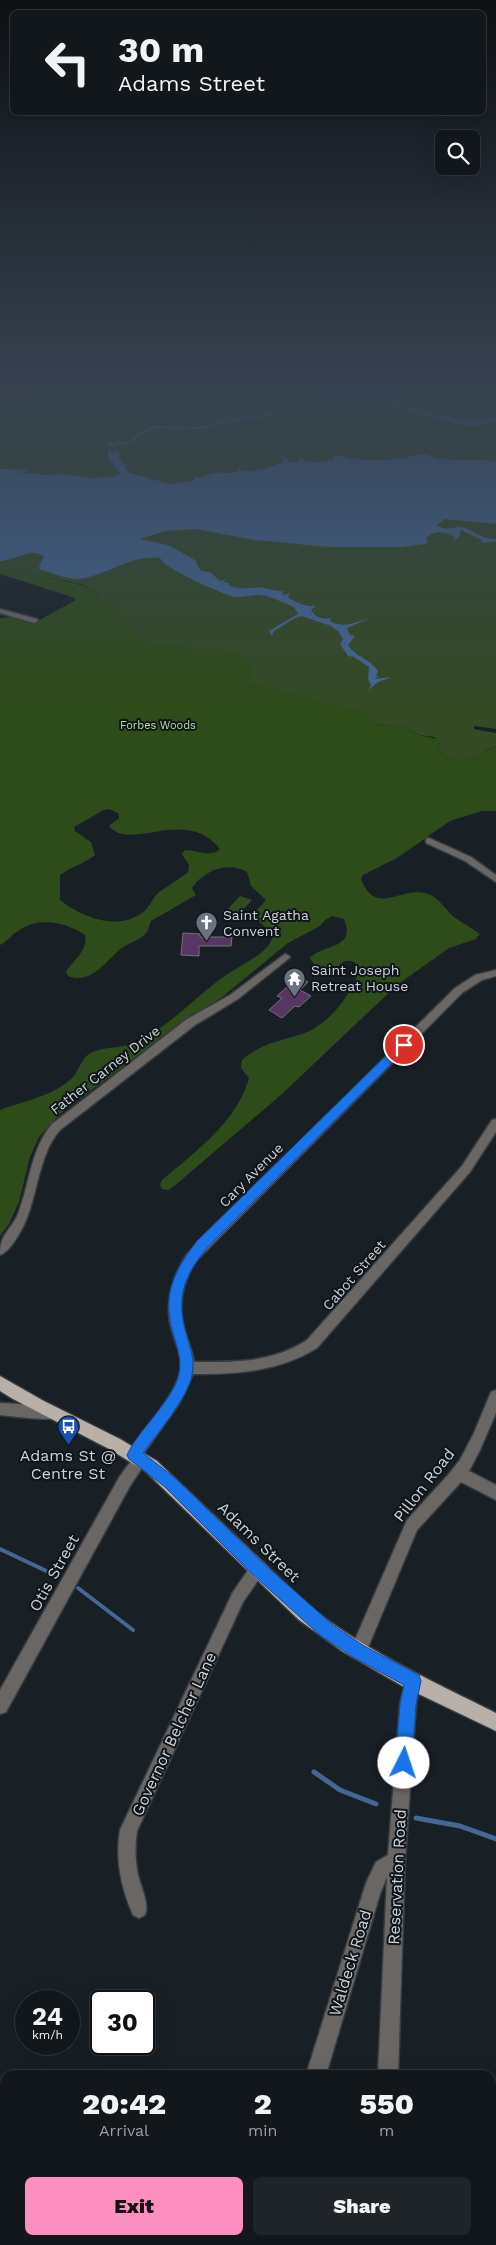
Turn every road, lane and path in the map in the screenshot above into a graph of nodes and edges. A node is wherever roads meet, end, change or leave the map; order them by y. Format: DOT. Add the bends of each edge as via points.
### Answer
graph roads {
  1 [pos="0,611"];
  2 [pos="34,621"];
  3 [pos="429,841"];
  4 [pos="496,879"];
  5 [pos="286,958"];
  6 [pos="496,972"];
  7 [pos="496,1123"];
  8 [pos="0,1250"];
  9 [pos="188,1368"];
  10 [pos="0,1383"];
  11 [pos="496,1396"];
  12 [pos="0,1409"];
  13 [pos="63,1418"];
  14 [pos="138,1457"];
  15 [pos="459,1473"];
  16 [pos="496,1493"];
  17 [pos="258,1568"];
  18 [pos="358,1652"];
  19 [pos="413,1681"];
  20 [pos="0,1706"];
  21 [pos="496,1722"];
  22 [pos="396,1861"];
  23 [pos="139,1910"];
  24 [pos="318,2070"];
  25 [pos="388,2070"];
  1 -- 2 [label="street"];
  3 -- 4 [label="street" via="468,858"];
  5 -- 8 [label="street, Father Carney Drive" via="234,997 191,1022 56,1127 43,1144 21,1220"];
  6 -- 9 [label="street, Cary Avenue" via="479,977 458,991 191,1258 180,1278 175,1303 176,1321 186,1350"];
  7 -- 9 [label="street, Cabot Street" via="466,1169 312,1344 295,1355 263,1365"];
  9 -- 14 [label="street" via="178,1391"];
  10 -- 13 [label="main road, Adams Street"];
  11 -- 15 [label="street, Pillon Road"];
  12 -- 13 [label="street" via="37,1411"];
  13 -- 14 [label="main road, Adams Street"];
  14 -- 17 [label="main road, Adams Street" via="170,1483"];
  14 -- 20 [label="street, Otis Street"];
  15 -- 16 [label="street"];
  15 -- 18 [label="street, Pillon Road" via="412,1525"];
  17 -- 18 [label="main road, Adams Street" via="321,1626"];
  17 -- 23 [label="street, Governor Belcher Lane" via="238,1597 129,1830 127,1869"];
  18 -- 19 [label="main road, Adams Street"];
  19 -- 21 [label="main road, Adams Street"];
  19 -- 22 [label="street, Reservation Road" via="408,1704"];
  22 -- 24 [label="street, Waldeck Road" via="383,1867 375,1883"];
  22 -- 25 [label="street, Reservation Road"];
}
